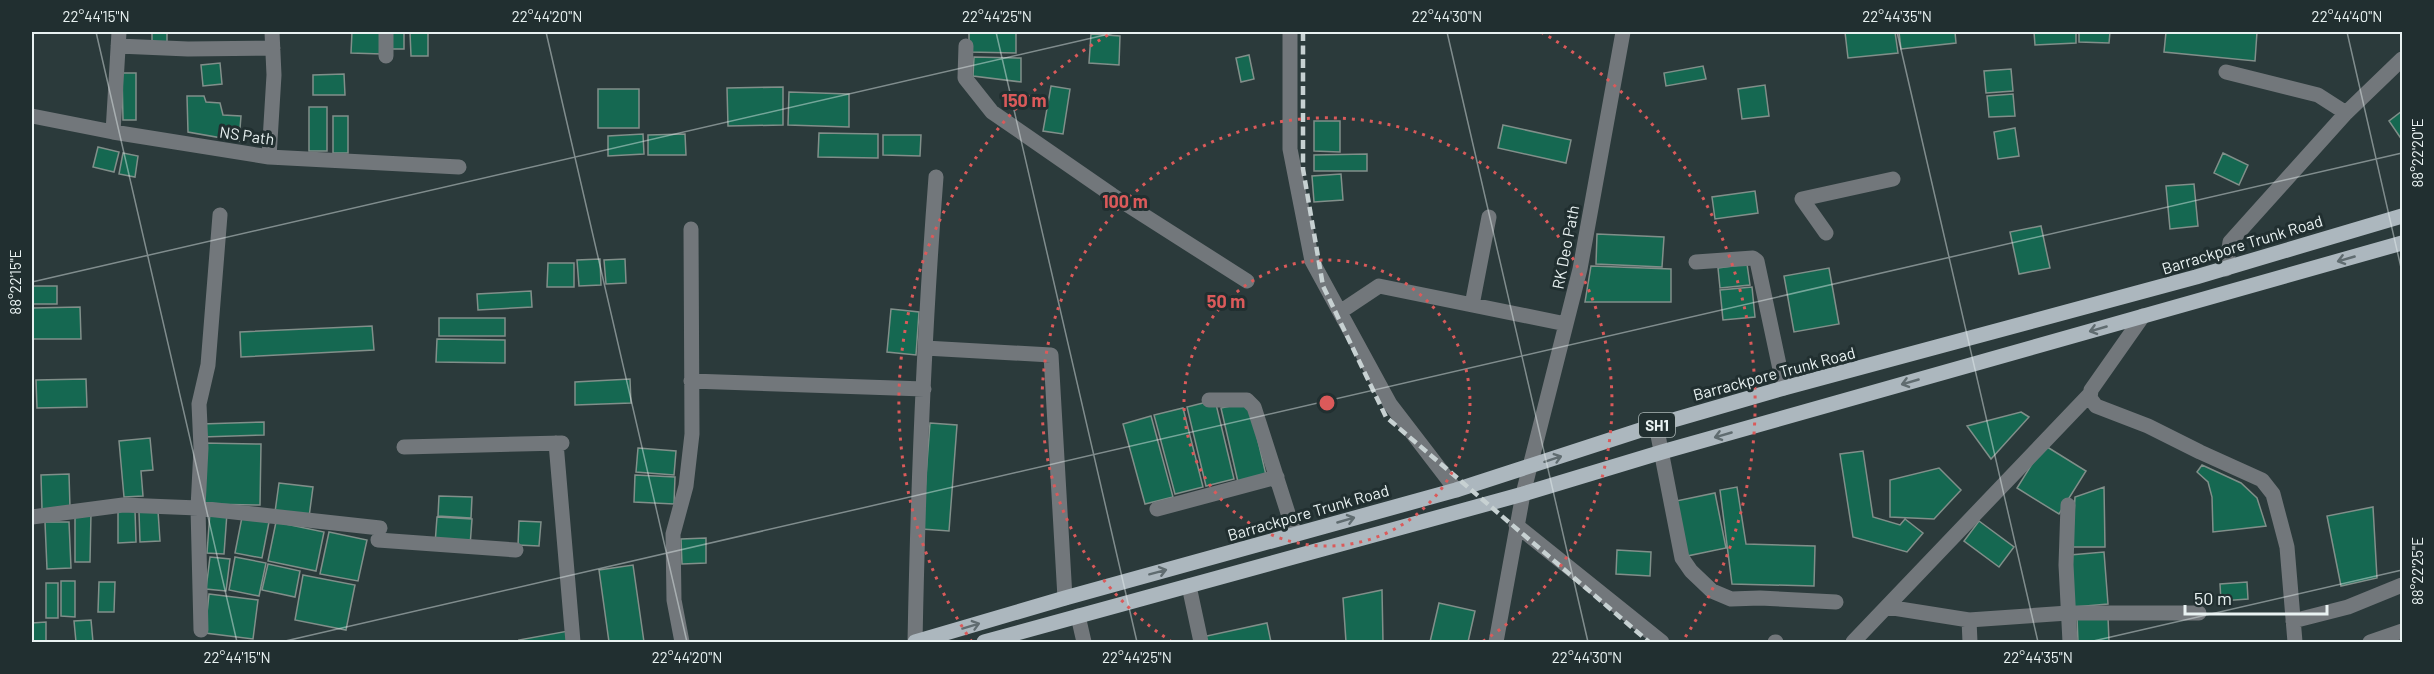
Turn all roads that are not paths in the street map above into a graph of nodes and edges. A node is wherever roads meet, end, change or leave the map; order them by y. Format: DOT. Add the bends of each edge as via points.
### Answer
graph roads {
  1 [pos="272,32"];
  2 [pos="386,32"];
  3 [pos="1290,32"];
  4 [pos="1623,32"];
  5 [pos="118,39"];
  6 [pos="966,46"];
  7 [pos="273,48"];
  8 [pos="386,56"];
  9 [pos="2403,59"];
  10 [pos="2226,72"];
  11 [pos="2346,113"];
  12 [pos="32,116"];
  13 [pos="113,132"];
  14 [pos="269,157"];
  15 [pos="459,167"];
  16 [pos="936,177"];
  17 [pos="1893,179"];
  18 [pos="220,215"];
  19 [pos="2403,216"];
  20 [pos="1489,217"];
  21 [pos="691,229"];
  22 [pos="1826,233"];
  23 [pos="2402,245"];
  24 [pos="1696,262"];
  25 [pos="2226,268"];
  26 [pos="1247,281"];
  27 [pos="1472,304"];
  28 [pos="1340,312"];
  29 [pos="2143,316"];
  30 [pos="1566,324"];
  31 [pos="925,348"];
  32 [pos="691,381"];
  33 [pos="1784,388"];
  34 [pos="924,389"];
  35 [pos="2089,394"];
  36 [pos="1209,400"];
  37 [pos="1656,425"];
  38 [pos="404,447"];
  39 [pos="1662,452"];
  40 [pos="1529,467"];
  41 [pos="1277,477"];
  42 [pos="1456,490"];
  43 [pos="1523,494"];
  44 [pos="2068,505"];
  45 [pos="198,508"];
  46 [pos="1156,509"];
  47 [pos="32,517"];
  48 [pos="1516,525"];
  49 [pos="1294,535"];
  50 [pos="516,550"];
  51 [pos="2403,585"];
  52 [pos="1189,586"];
  53 [pos="1065,598"];
  54 [pos="1836,602"];
  55 [pos="1887,607"];
  56 [pos="2068,613"];
  57 [pos="2199,613"];
  58 [pos="1078,616"];
  59 [pos="1969,620"];
  60 [pos="2293,621"];
  61 [pos="201,630"];
  62 [pos="2403,630"];
  63 [pos="573,642"];
  64 [pos="682,642"];
  65 [pos="915,642"];
  66 [pos="984,642"];
  67 [pos="1084,642"];
  68 [pos="1201,642"];
  69 [pos="1496,642"];
  70 [pos="1662,642"];
  71 [pos="1853,642"];
  72 [pos="1970,642"];
  73 [pos="2070,642"];
  74 [pos="2295,642"];
  75 [pos="2370,642"];
  1 -- 7 [label="street"];
  2 -- 8 [label="street"];
  3 -- 28 [label="street" via="1290,149 1312,261"];
  4 -- 30 [label="street, RK Deo Path" via="1580,269"];
  5 -- 7 [label="street" via="188,49"];
  5 -- 13 [label="street"];
  6 -- 26 [label="street" via="966,78 992,112"];
  7 -- 14 [label="street"];
  9 -- 11 [label="street"];
  10 -- 11 [label="street" via="2318,95"];
  11 -- 25 [label="street" via="2230,242"];
  12 -- 13 [label="street, NS Path"];
  13 -- 14 [label="street, NS Path"];
  14 -- 15 [label="street, NS Path"];
  16 -- 31 [label="street"];
  17 -- 22 [label="street" via="1802,199"];
  18 -- 45 [label="street" via="208,365 199,404"];
  19 -- 25 [label="main road, Barrackpore Trunk Road / SH1"];
  20 -- 27 [label="street"];
  21 -- 32 [label="street"];
  23 -- 29 [label="main road, SH1, one-way"];
  24 -- 33 [label="street" via="1753,258 1757,261"];
  25 -- 33 [label="main road, Barrackpore Trunk Road / SH1"];
  27 -- 28 [label="street" via="1379,286"];
  27 -- 30 [label="street"];
  28 -- 42 [label="street" via="1390,404"];
  29 -- 35 [label="street"];
  29 -- 39 [label="main road, SH1, one-way"];
  30 -- 40 [label="street, RK Deo Path"];
  31 -- 34 [label="street"];
  31 -- 53 [label="street" via="1051,355"];
  32 -- 34 [label="street"];
  32 -- 64 [label="street" via="692,434 686,486 673,534 675,600"];
  33 -- 37 [label="main road, Barrackpore Trunk Road / SH1"];
  34 -- 65 [label="street"];
  35 -- 55 [label="street"];
  35 -- 60 [label="street" via="2096,405 2262,480 2273,494 2287,547"];
  36 -- 41 [label="street" via="1247,400 1254,407"];
  37 -- 39 [label="street"];
  40 -- 37 [label="main road, Barrackpore Trunk Road / SH1, one-way"];
  38 -- 63 [label="street" via="559,443"];
  39 -- 43 [label="main road, SH1"];
  39 -- 54 [label="street" via="1682,558 1712,591 1731,598"];
  40 -- 42 [label="main road, Barrackpore Trunk Road / SH1"];
  40 -- 43 [label="street, RK Deo Path"];
  41 -- 46 [label="street"];
  41 -- 49 [label="street"];
  49 -- 42 [label="main road, Barrackpore Trunk Road / SH1, one-way"];
  43 -- 48 [label="street, RK Deo Path"];
  43 -- 52 [label="main road, SH1"];
  44 -- 56 [label="street"];
  45 -- 47 [label="street" via="123,505"];
  45 -- 50 [label="street"];
  45 -- 61 [label="street"];
  48 -- 69 [label="street, RK Deo Path"];
  48 -- 70 [label="street"];
  53 -- 49 [label="main road, Barrackpore Trunk Road / SH1, one-way"];
  51 -- 60 [label="street" via="2348,607"];
  52 -- 58 [label="main road, SH1"];
  52 -- 68 [label="street"];
  65 -- 53 [label="main road, Barrackpore Trunk Road / SH1, one-way"];
  55 -- 59 [label="street"];
  55 -- 71 [label="street"];
  56 -- 57 [label="street"];
  56 -- 59 [label="street"];
  56 -- 73 [label="street"];
  58 -- 66 [label="main road, SH1"];
  58 -- 67 [label="street"];
  59 -- 72 [label="street"];
  60 -- 74 [label="street"];
  62 -- 75 [label="street"];
}
